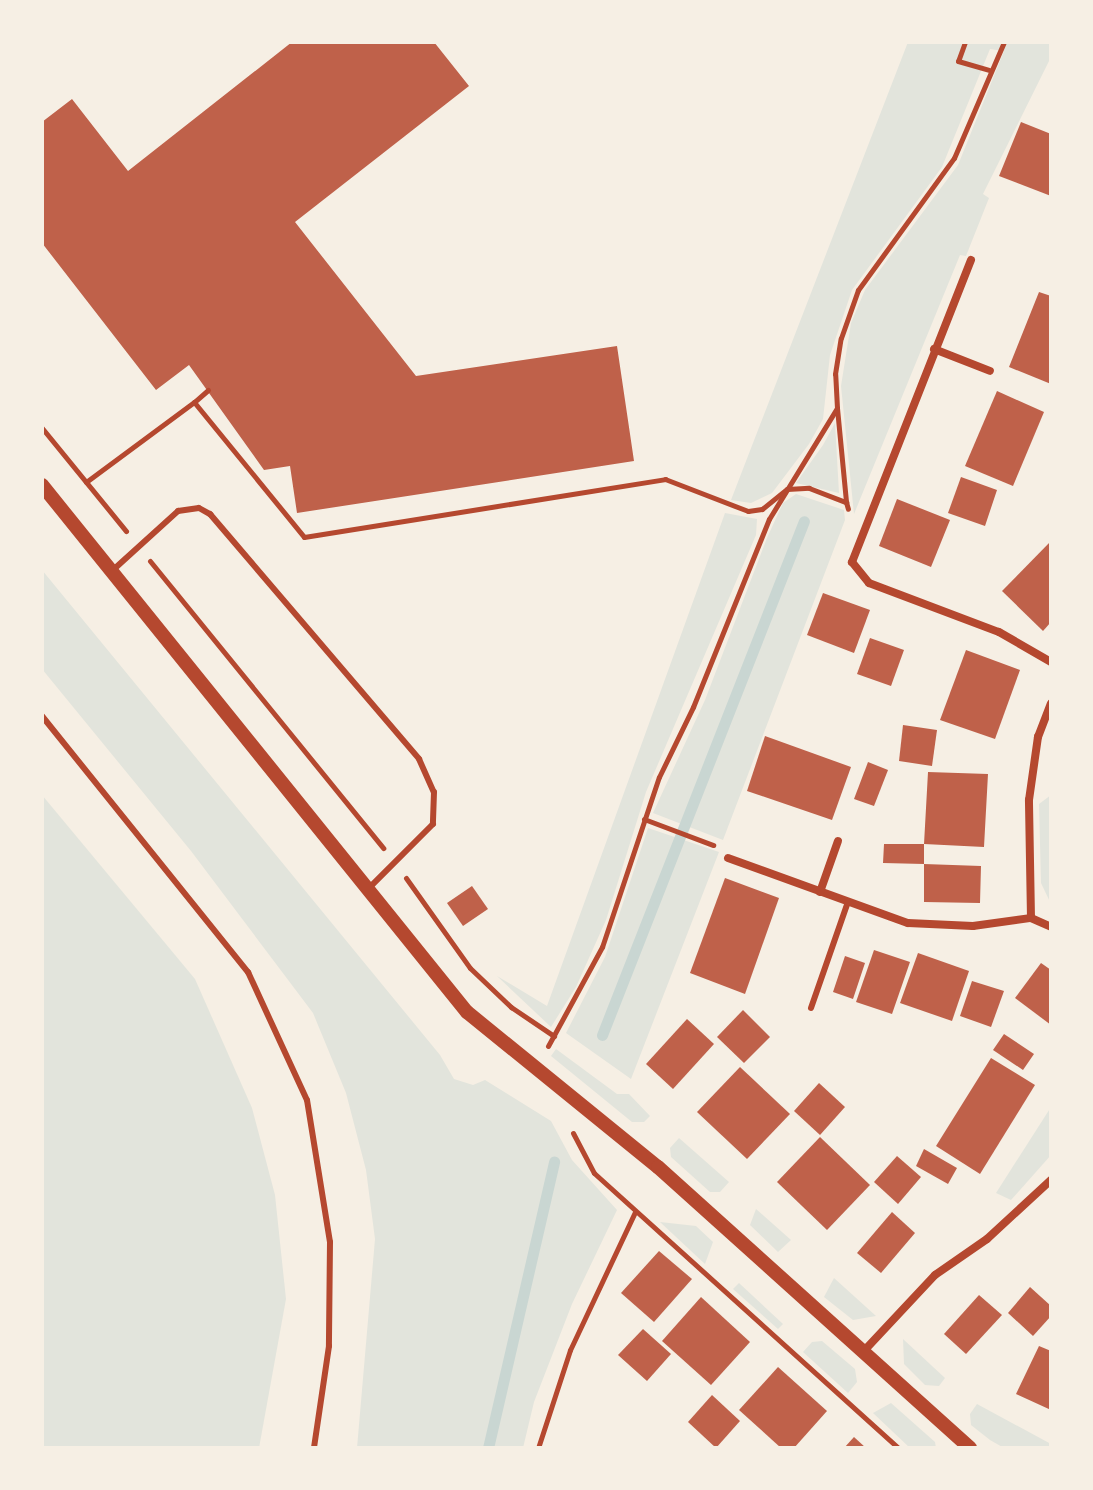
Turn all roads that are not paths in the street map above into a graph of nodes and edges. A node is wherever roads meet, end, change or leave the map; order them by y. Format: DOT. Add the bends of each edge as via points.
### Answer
graph roads {
  1 [pos="971,260"];
  2 [pos="934,349"];
  3 [pos="990,371"];
  4 [pos="42,485"];
  5 [pos="113,570"];
  6 [pos="1051,662"];
  7 [pos="1051,703"];
  8 [pos="42,716"];
  9 [pos="838,841"];
  10 [pos="728,858"];
  11 [pos="367,890"];
  12 [pos="820,892"];
  13 [pos="848,902"];
  14 [pos="1031,918"];
  15 [pos="1051,927"];
  16 [pos="811,1008"];
  17 [pos="1051,1180"];
  18 [pos="862,1354"];
  19 [pos="314,1448"];
  20 [pos="970,1448"];
  1 -- 2 [label="street"];
  2 -- 3 [label="street"];
  2 -- 6 [label="street" via="852,562 860,578 999,632"];
  4 -- 5 [label="street"];
  5 -- 11 [label="street"];
  5 -- 11 [label="lane" via="178,511 199,508 210,514 419,759 434,792 433,824"];
  7 -- 14 [label="street" via="1038,737 1029,800"];
  8 -- 19 [label="lane" via="248,972 307,1100 330,1242 329,1346"];
  9 -- 12 [label="street"];
  10 -- 12 [label="street"];
  11 -- 18 [label="street" via="467,1012 658,1167"];
  12 -- 13 [label="street"];
  13 -- 14 [label="street" via="927,925 973,926"];
  13 -- 16 [label="lane"];
  14 -- 15 [label="street"];
  17 -- 18 [label="street" via="987,1239 935,1275"];
  18 -- 20 [label="street"];
}
